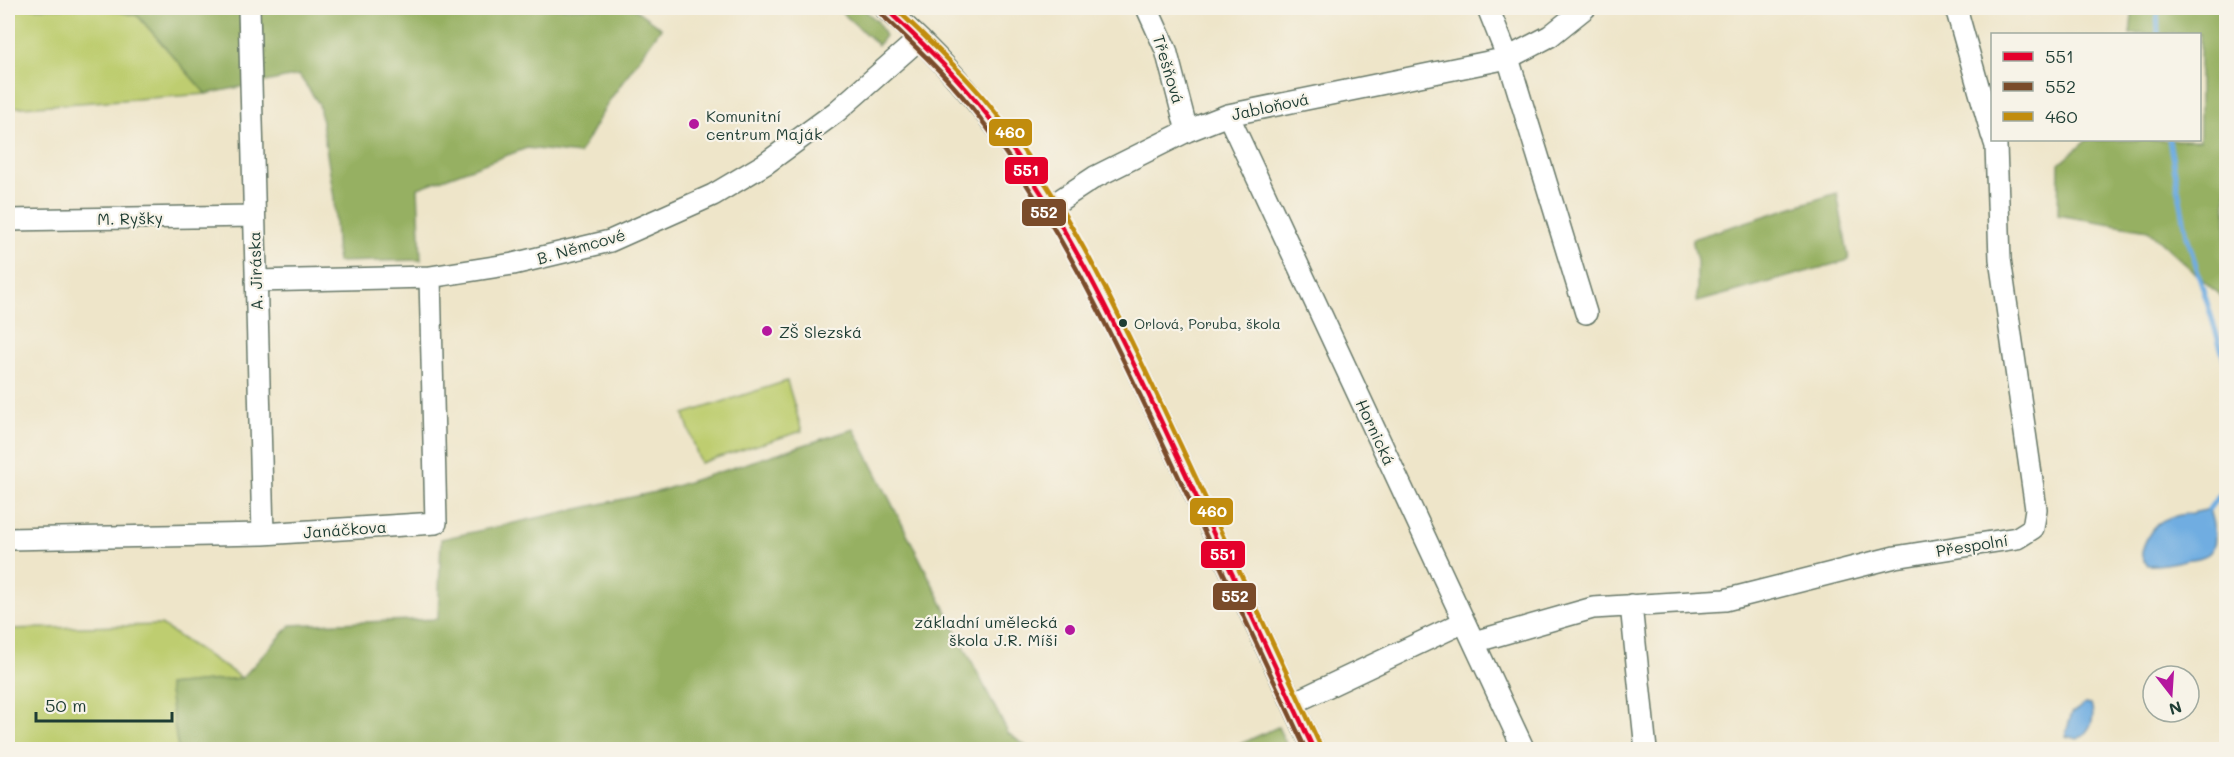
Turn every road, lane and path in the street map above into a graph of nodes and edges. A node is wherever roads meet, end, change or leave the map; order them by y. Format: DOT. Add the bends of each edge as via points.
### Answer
graph roads {
  1 [pos="249,8"];
  2 [pos="885,8"];
  3 [pos="1146,8"];
  4 [pos="1488,8"];
  5 [pos="1585,8"];
  6 [pos="1956,8"];
  7 [pos="919,39"];
  8 [pos="1508,58"];
  9 [pos="1228,115"];
  10 [pos="1187,131"];
  11 [pos="1991,131"];
  12 [pos="1994,141"];
  13 [pos="1051,206"];
  14 [pos="254,216"];
  15 [pos="8,220"];
  16 [pos="430,277"];
  17 [pos="255,281"];
  18 [pos="1586,313"];
  19 [pos="263,534"];
  20 [pos="8,539"];
  21 [pos="1630,605"];
  22 [pos="1464,622"];
  23 [pos="1474,642"];
  24 [pos="1293,703"];
  25 [pos="1314,750"];
  26 [pos="1524,750"];
  27 [pos="1646,750"];
  1 -- 14 [label="street, A. Jiráska"];
  2 -- 7 [label="street"];
  3 -- 10 [label="street, Třešňová" via="1166,50"];
  4 -- 8 [label="street"];
  5 -- 8 [label="street, Jabloňová" via="1550,36"];
  6 -- 11 [label="street"];
  7 -- 13 [label="street" via="982,108"];
  7 -- 16 [label="street, B. Němcové" via="836,112 765,164 713,195 610,241 513,264"];
  8 -- 9 [label="street, Jabloňová"];
  8 -- 18 [label="street"];
  9 -- 10 [label="street, Jabloňová"];
  9 -- 22 [label="street, Hornická"];
  10 -- 13 [label="street, Jabloňová" via="1095,177"];
  12 -- 21 [label="street, Přespolní" via="2000,259 2036,509 2034,528 2017,538 1894,557 1725,600"];
  13 -- 24 [label="street" via="1116,328"];
  14 -- 15 [label="street, M. Ryšky"];
  14 -- 17 [label="street, A. Jiráska"];
  16 -- 17 [label="street, B. Němcové"];
  16 -- 19 [label="street, Janáčkova" via="436,523"];
  17 -- 19 [label="street, A. Jiráska"];
  19 -- 20 [label="street, Janáčkova"];
  21 -- 23 [label="street, Přespolní" via="1593,608"];
  21 -- 27 [label="street"];
  22 -- 23 [label="street, Hornická"];
  22 -- 24 [label="street"];
  23 -- 26 [label="street, Hornická"];
  24 -- 25 [label="street"];
}
